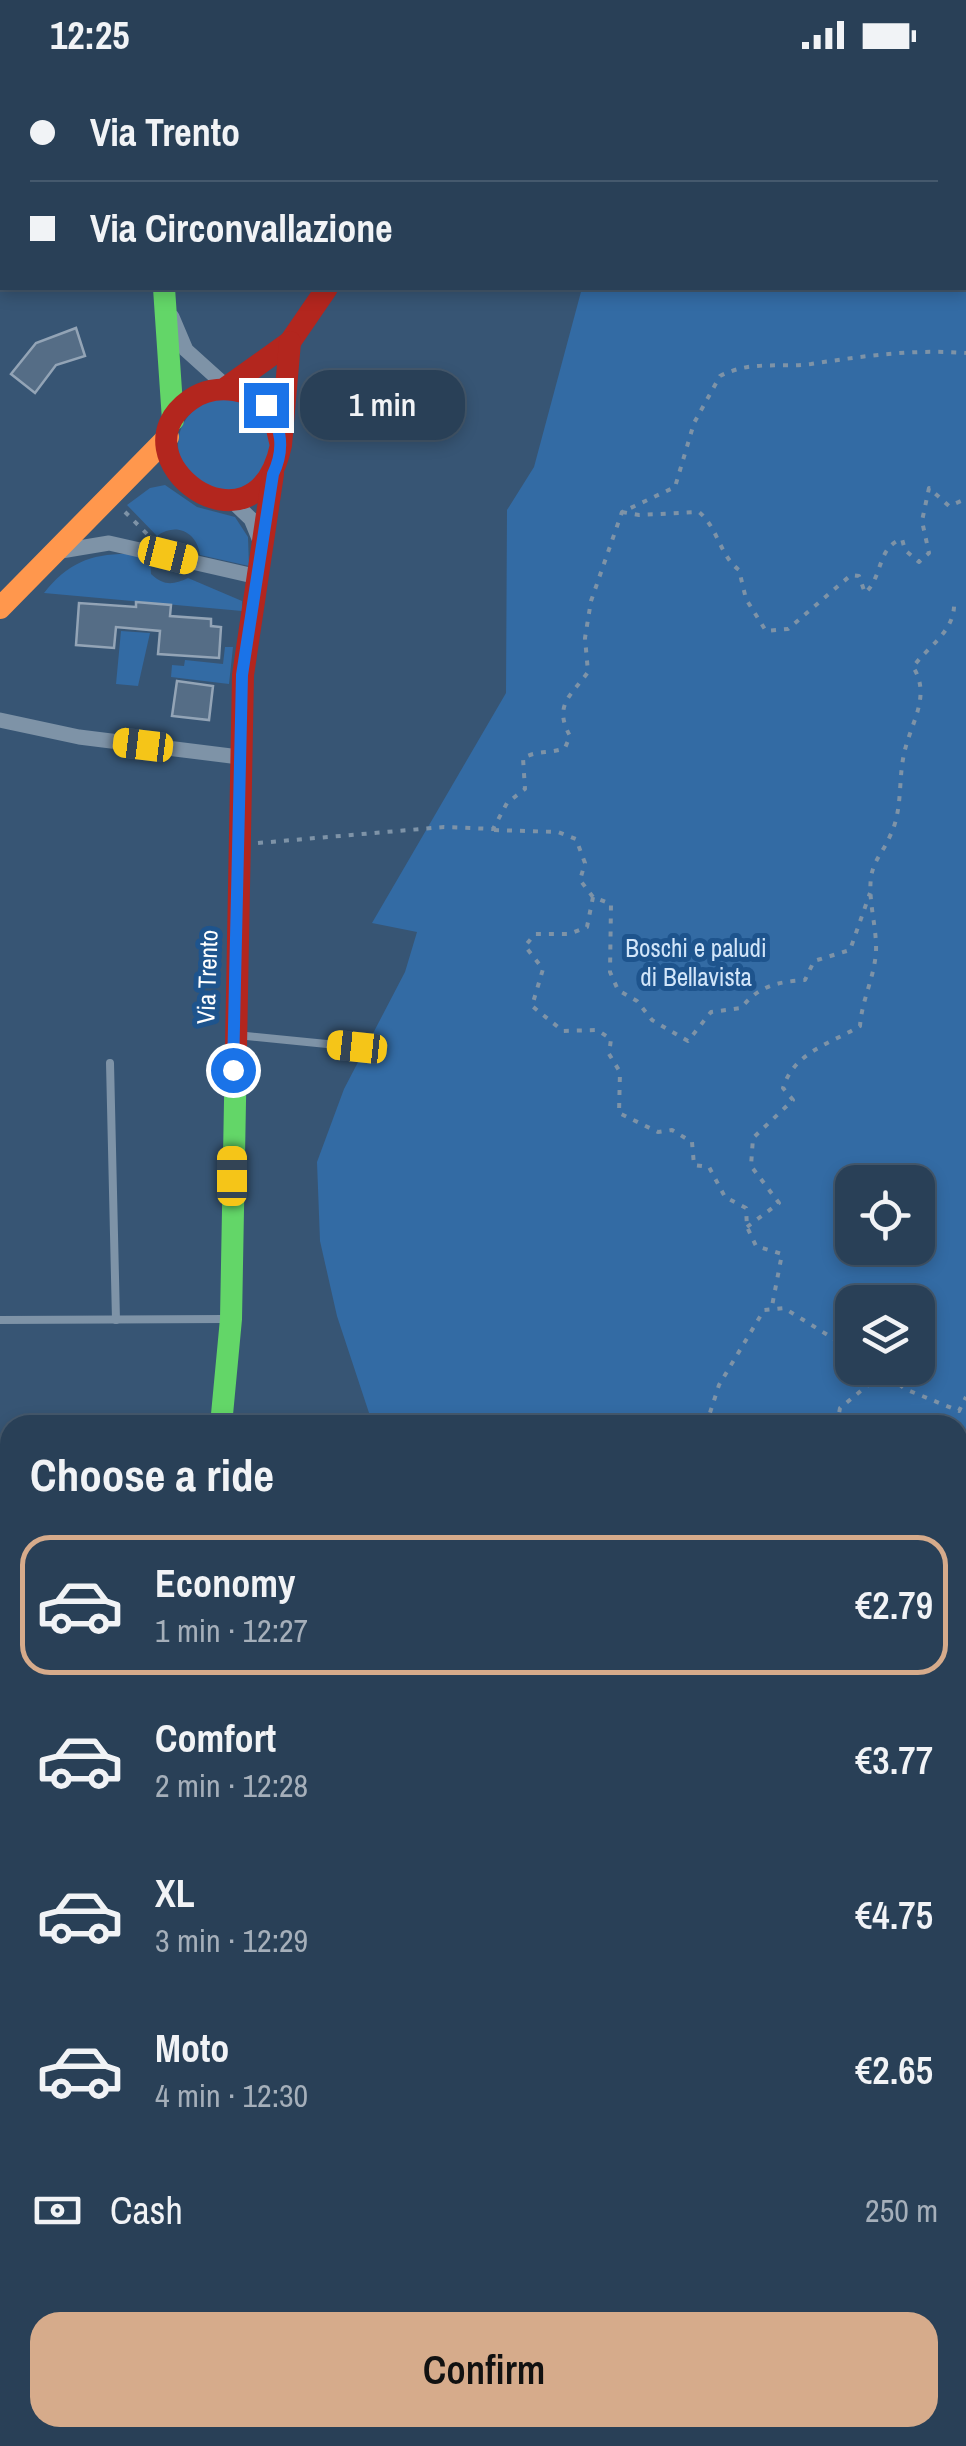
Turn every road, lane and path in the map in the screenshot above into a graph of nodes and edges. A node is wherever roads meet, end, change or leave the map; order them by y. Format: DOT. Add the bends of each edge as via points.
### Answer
graph roads {
  1 [pos="165,290"];
  2 [pos="165,290"];
  3 [pos="326,290"];
  4 [pos="290,342"];
  5 [pos="966,353"];
  6 [pos="226,387"];
  7 [pos="171,429"];
  8 [pos="282,445"];
  9 [pos="273,474"];
  10 [pos="181,481"];
  11 [pos="111,498"];
  12 [pos="966,499"];
  13 [pos="231,500"];
  14 [pos="622,512"];
  15 [pos="262,548"];
  16 [pos="55,552"];
  17 [pos="168,555"];
  18 [pos="258,577"];
  19 [pos="954,601"];
  20 [pos="0,608"];
  21 [pos="0,720"];
  22 [pos="239,757"];
  23 [pos="489,830"];
  24 [pos="238,844"];
  25 [pos="872,891"];
  26 [pos="594,898"];
  27 [pos="233,1034"];
  28 [pos="357,1047"];
  29 [pos="110,1063"];
  30 [pos="747,1227"];
  31 [pos="772,1306"];
  32 [pos="231,1319"];
  33 [pos="0,1320"];
  34 [pos="116,1320"];
  35 [pos="835,1340"];
  36 [pos="868,1385"];
  37 [pos="900,1385"];
  38 [pos="966,1396"];
  39 [pos="958,1410"];
  40 [pos="966,1414"];
  41 [pos="222,1415"];
  42 [pos="709,1415"];
  43 [pos="838,1415"];
  1 -- 6 [label="street" via="186,350"];
  2 -- 7 [label="street"];
  3 -- 4 [label="street"];
  4 -- 6 [label="street"];
  4 -- 8 [label="street"];
  5 -- 14 [label="path" via="878,353 734,369 720,376 694,424 675,486"];
  6 -- 7 [label="street" via="189,400"];
  6 -- 8 [label="street" via="266,405"];
  7 -- 10 [label="street" via="170,460"];
  7 -- 11 [label="street"];
  8 -- 9 [label="street"];
  9 -- 13 [label="street" via="255,492"];
  9 -- 15 [label="street, Via Trento"];
  10 -- 11 [label="street" via="145,479"];
  10 -- 13 [label="street" via="204,497"];
  11 -- 16 [label="street"];
  11 -- 17 [label="path"];
  12 -- 14 [label="path" via="949,506 929,488 922,520 929,554 919,562 896,540 887,548 878,582 866,592 852,575 788,629 766,631 746,599 739,570 699,512"];
  13 -- 15 [label="street" via="250,519"];
  14 -- 23 [label="path" via="591,600 588,672 562,704 570,736 564,748 524,758 525,789"];
  15 -- 18 [label="street, Via Trento"];
  16 -- 17 [label="street" via="109,543"];
  16 -- 20 [label="street"];
  17 -- 18 [label="street"];
  18 -- 22 [label="street, Via Trento" via="242,675"];
  19 -- 25 [label="path" via="944,636 913,667 922,681 920,702 904,755 904,788 890,839 879,848"];
  21 -- 22 [label="street"];
  22 -- 24 [label="street, Via Trento"];
  23 -- 24 [label="path" via="444,827"];
  23 -- 26 [label="path" via="558,832 576,839 585,862 580,880"];
  24 -- 27 [label="street, Via Trento"];
  25 -- 26 [label="path" via="850,950 814,961 804,980 778,982 755,992 741,1008 712,1012 688,1040 618,990 610,972 611,904"];
  25 -- 30 [label="path" via="874,980 860,1026 816,1046 788,1072 782,1088 793,1100 753,1138 751,1166 779,1203"];
  26 -- 30 [label="path" via="587,928 536,934 525,946 542,969 532,1006 563,1031 597,1030 611,1039 609,1054 620,1072 619,1114 692,1142 694,1164 709,1167 725,1197 746,1208"];
  27 -- 28 [label="lane"];
  27 -- 32 [label="street, Via Trento"];
  29 -- 34 [label="lane"];
  30 -- 31 [label="path" via="756,1246 782,1254"];
  31 -- 35 [label="path"];
  31 -- 42 [label="path" via="757,1318"];
  32 -- 34 [label="lane"];
  32 -- 41 [label="street, Via Trento"];
  33 -- 34 [label="lane"];
  36 -- 43 [label="path"];
  37 -- 39 [label="path"];
  38 -- 39 [label="path"];
  39 -- 40 [label="path"];
}
